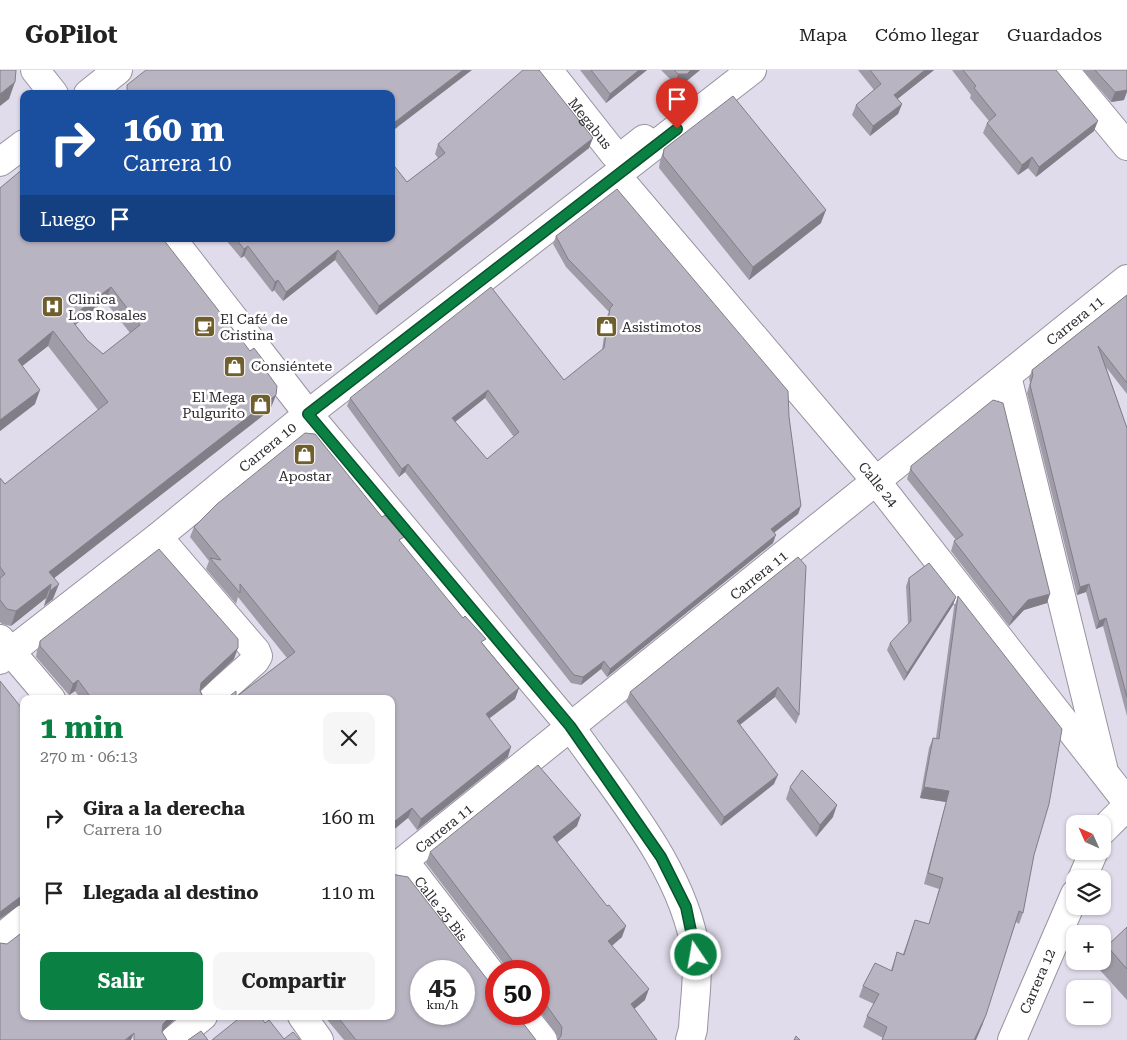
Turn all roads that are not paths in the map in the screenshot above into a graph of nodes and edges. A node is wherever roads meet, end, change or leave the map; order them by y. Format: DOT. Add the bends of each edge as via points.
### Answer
graph roads {
  1 [pos="35,70"];
  2 [pos="118,70"];
  3 [pos="548,70"];
  4 [pos="732,70"];
  5 [pos="752,70"];
  6 [pos="1064,70"];
  7 [pos="51,90"];
  8 [pos="93,90"];
  9 [pos="1127,146"];
  10 [pos="20,147"];
  11 [pos="0,162"];
  12 [pos="617,176"];
  13 [pos="174,242"];
  14 [pos="1127,280"];
  15 [pos="1007,376"];
  16 [pos="308,414"];
  17 [pos="876,481"];
  18 [pos="158,537"];
  19 [pos="3,650"];
  20 [pos="46,695"];
  21 [pos="217,695"];
  22 [pos="570,726"];
  23 [pos="1105,776"];
  24 [pos="1127,802"];
  25 [pos="1127,806"];
  26 [pos="1111,822"];
  27 [pos="398,867"];
  28 [pos="1066,915"];
  29 [pos="20,922"];
  30 [pos="0,939"];
  31 [pos="485,967"];
  32 [pos="197,1020"];
  33 [pos="305,1020"];
  34 [pos="531,1025"];
  35 [pos="174,1040"];
  36 [pos="319,1040"];
  37 [pos="543,1040"];
  38 [pos="690,1040"];
  39 [pos="1012,1040"];
  1 -- 7 [label="street"];
  2 -- 8 [label="street"];
  3 -- 4 [label="street, Megabus" via="615,155 621,157"];
  5 -- 12 [label="street, Carrera 10"];
  6 -- 9 [label="street"];
  10 -- 11 [label="street"];
  12 -- 16 [label="street, Carrera 10"];
  12 -- 17 [label="street, Calle 24"];
  13 -- 16 [label="street"];
  14 -- 15 [label="street, Carrera 11"];
  15 -- 17 [label="street, Carrera 11"];
  15 -- 23 [label="street"];
  16 -- 18 [label="street, Carrera 10"];
  16 -- 22 [label="street"];
  17 -- 22 [label="street, Carrera 11"];
  17 -- 23 [label="street, Calle 24"];
  18 -- 19 [label="street, Carrera 10"];
  18 -- 21 [label="street" via="258,656"];
  19 -- 20 [label="street"];
  22 -- 27 [label="street, Carrera 11"];
  22 -- 38 [label="street" via="661,857 686,907 696,955"];
  23 -- 24 [label="street, Calle 24"];
  25 -- 26 [label="street"];
  27 -- 31 [label="street, Calle 25 Bis"];
  28 -- 39 [label="street, Carrera 12"];
  29 -- 30 [label="street"];
  32 -- 35 [label="street"];
  33 -- 36 [label="street"];
  34 -- 37 [label="street"];
}
